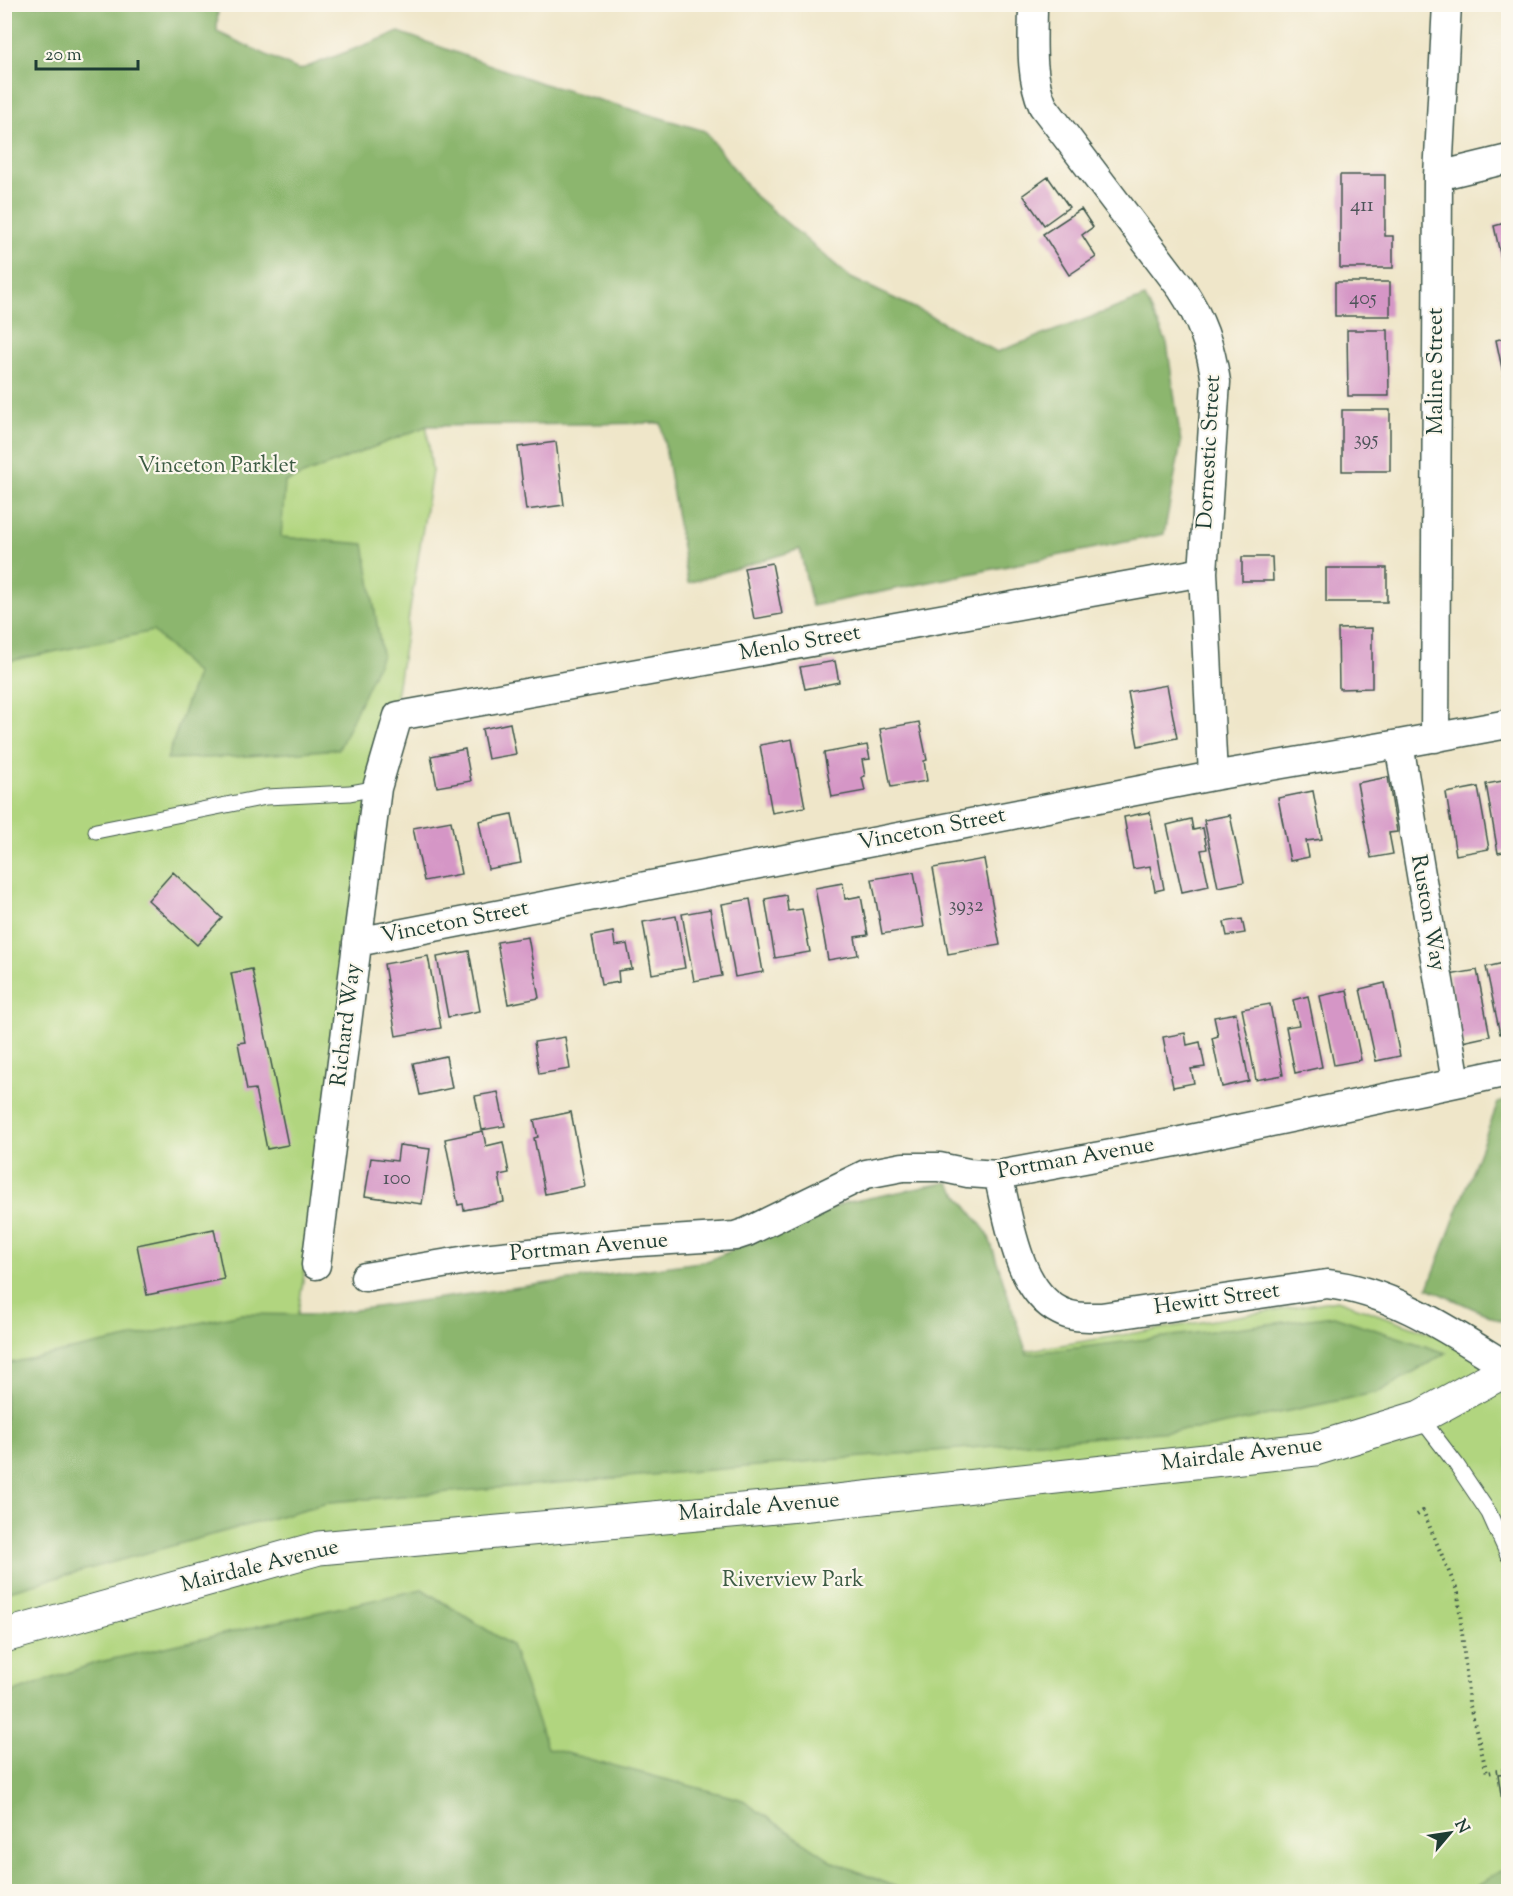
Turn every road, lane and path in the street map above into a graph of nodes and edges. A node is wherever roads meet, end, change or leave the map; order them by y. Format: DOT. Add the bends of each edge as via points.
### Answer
graph roads {
  1 [pos="1033,4"];
  2 [pos="1447,4"];
  3 [pos="1509,159"];
  4 [pos="1438,176"];
  5 [pos="1203,572"];
  6 [pos="398,716"];
  7 [pos="1509,724"];
  8 [pos="1435,738"];
  9 [pos="1399,744"];
  10 [pos="1213,776"];
  11 [pos="377,788"];
  12 [pos="96,831"];
  13 [pos="357,942"];
  14 [pos="1509,1072"];
  15 [pos="1456,1082"];
  16 [pos="998,1175"];
  17 [pos="316,1265"];
  18 [pos="365,1277"];
  19 [pos="1509,1368"];
  20 [pos="1419,1417"];
  21 [pos="1417,1515"];
  22 [pos="1509,1555"];
  23 [pos="4,1636"];
  24 [pos="1509,1769"];
  1 -- 5 [label="street, Dornestic Street" via="1034,72 1043,106 1182,288 1204,329 1212,355 1216,382"];
  2 -- 4 [label="street, Maline Street"];
  3 -- 4 [label="street"];
  4 -- 8 [label="street, Maline Street"];
  5 -- 6 [label="street, Menlo Street"];
  5 -- 10 [label="street, Dornestic Street"];
  6 -- 11 [label="street, Richard Way"];
  7 -- 8 [label="street, Vinceton Street"];
  8 -- 9 [label="street, Vinceton Street"];
  9 -- 10 [label="street, Vinceton Street"];
  9 -- 15 [label="street, Ruston Way"];
  10 -- 13 [label="street, Vinceton Street"];
  11 -- 12 [label="lane" via="266,797"];
  11 -- 13 [label="street, Richard Way"];
  13 -- 17 [label="street, Richard Way"];
  14 -- 15 [label="street, Portman Avenue"];
  15 -- 16 [label="street, Portman Avenue" via="1176,1142"];
  16 -- 18 [label="street, Portman Avenue" via="939,1167 903,1167 866,1174 735,1236 473,1259"];
  16 -- 19 [label="street, Hewitt Street" via="1022,1267 1032,1285 1060,1311 1080,1317 1101,1317 1327,1284 1374,1294 1408,1309"];
  19 -- 20 [label="street, Mairdale Avenue"];
  20 -- 22 [label="lane" via="1476,1493"];
  20 -- 23 [label="street, Mairdale Avenue" via="1315,1449 809,1504 319,1548"];
  21 -- 24 [label="path" via="1423,1511 1458,1593 1469,1702 1487,1773"];
}
